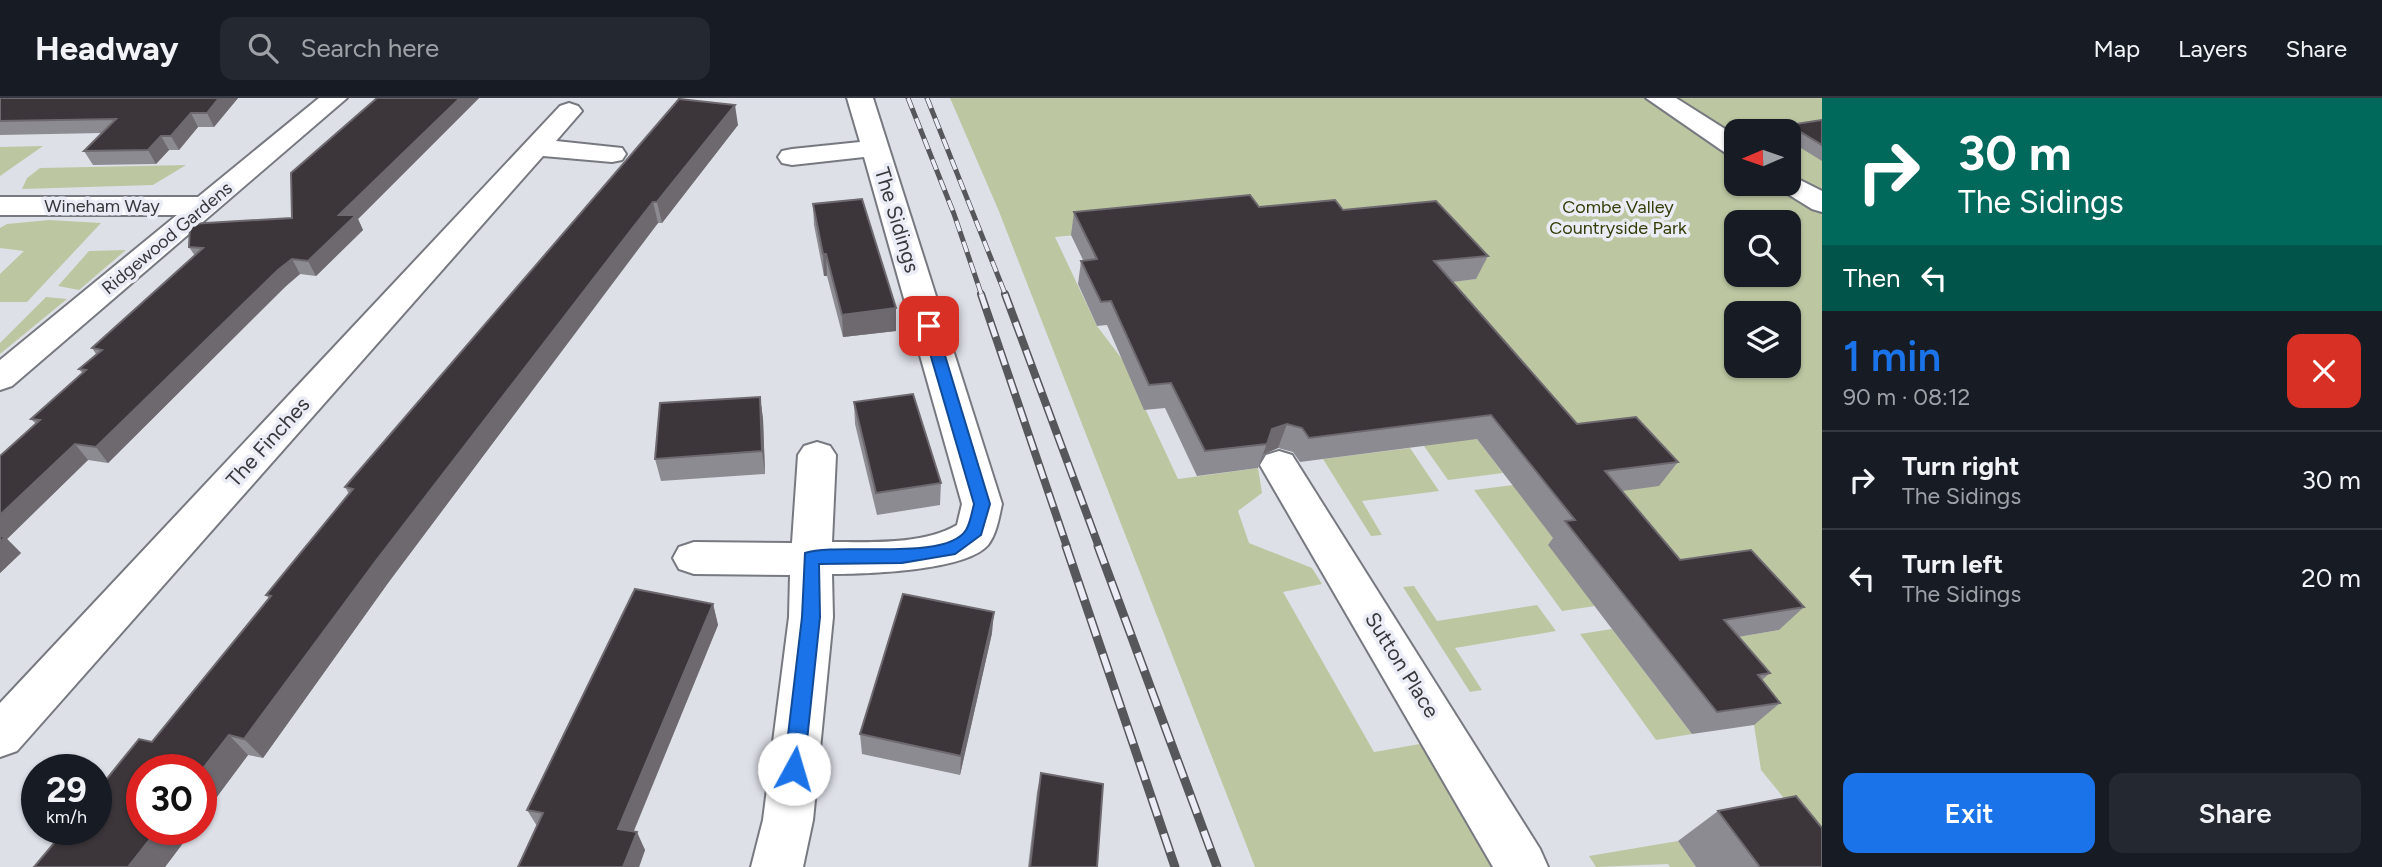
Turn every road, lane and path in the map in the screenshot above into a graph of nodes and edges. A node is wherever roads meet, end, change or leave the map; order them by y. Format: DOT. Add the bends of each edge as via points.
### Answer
graph roads {
  1 [pos="334,98"];
  2 [pos="860,98"];
  3 [pos="1659,98"];
  4 [pos="569,111"];
  5 [pos="1724,140"];
  6 [pos="536,147"];
  7 [pos="876,148"];
  8 [pos="612,154"];
  9 [pos="792,157"];
  10 [pos="1801,190"];
  11 [pos="1822,203"];
  12 [pos="0,206"];
  13 [pos="204,206"];
  14 [pos="0,378"];
  15 [pos="817,455"];
  16 [pos="1279,465"];
  17 [pos="811,557"];
  18 [pos="694,558"];
  19 [pos="0,736"];
  20 [pos="777,867"];
  21 [pos="1522,867"];
  1 -- 13 [label="street, Ridgewood Gardens"];
  2 -- 7 [label="street, The Sidings"];
  3 -- 5 [label="street"];
  4 -- 6 [label="street, The Finches"];
  6 -- 8 [label="street"];
  6 -- 19 [label="street, The Finches"];
  7 -- 9 [label="street, The Sidings"];
  7 -- 17 [label="street, The Sidings" via="982,504 973,535 955,547 902,556"];
  10 -- 11 [label="street"];
  12 -- 13 [label="street, Wineham Way"];
  13 -- 14 [label="street, Ridgewood Gardens"];
  15 -- 17 [label="street"];
  16 -- 21 [label="street, Sutton Place"];
  17 -- 18 [label="street, The Sidings"];
  17 -- 20 [label="street" via="811,617 788,820"];
}
